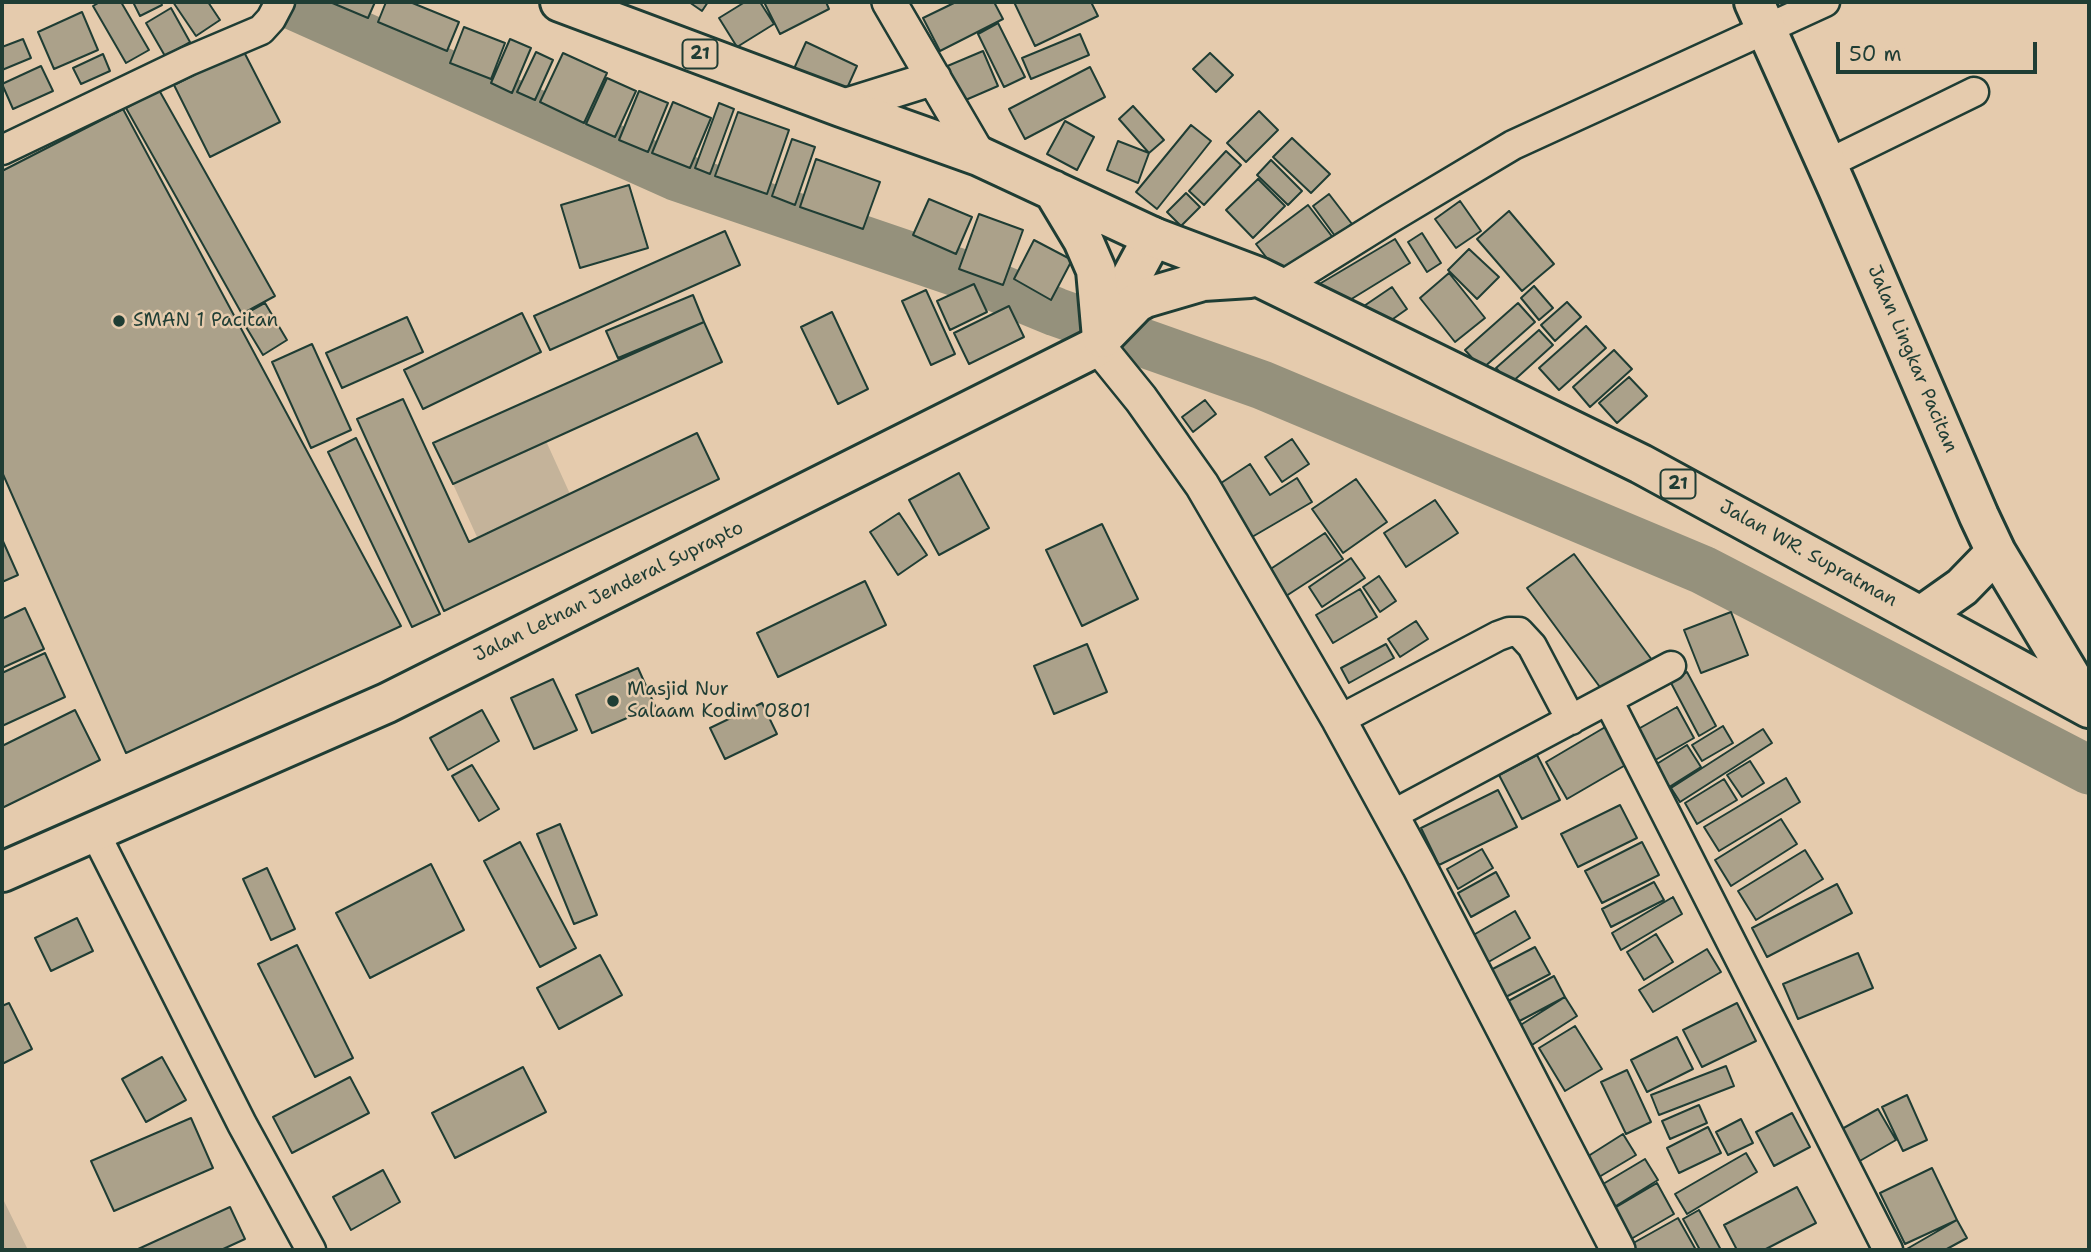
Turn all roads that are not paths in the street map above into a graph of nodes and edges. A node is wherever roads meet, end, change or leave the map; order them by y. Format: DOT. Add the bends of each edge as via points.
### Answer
graph roads {
  1 [pos="560,2"];
  2 [pos="889,2"];
  3 [pos="1825,2"];
  4 [pos="276,10"];
  5 [pos="1760,16"];
  6 [pos="934,78"];
  7 [pos="1974,92"];
  8 [pos="841,107"];
  9 [pos="2,150"];
  10 [pos="979,156"];
  11 [pos="1827,164"];
  12 [pos="1053,190"];
  13 [pos="1153,237"];
  14 [pos="1269,282"];
  15 [pos="1105,330"];
  16 [pos="1996,552"];
  17 [pos="1921,616"];
  18 [pos="1671,666"];
  19 [pos="1608,700"];
  20 [pos="2089,707"];
  21 [pos="1339,720"];
  22 [pos="1571,720"];
  23 [pos="1390,816"];
  24 [pos="94,831"];
  25 [pos="2,872"];
  26 [pos="311,1250"];
  27 [pos="1618,1250"];
  28 [pos="1888,1250"];
  1 -- 8 [label="main road, 21"];
  2 -- 6 [label="street"];
  3 -- 5 [label="street"];
  4 -- 9 [label="street" via="261,30"];
  5 -- 11 [label="main road, Jalan Lingkar Pacitan"];
  5 -- 14 [label="street" via="1513,145 1389,219"];
  6 -- 8 [label="street"];
  6 -- 10 [label="street"];
  7 -- 11 [label="street"];
  8 -- 10 [label="main road, 21"];
  10 -- 12 [label="main road, 21"];
  11 -- 16 [label="main road, Jalan Lingkar Pacitan"];
  12 -- 13 [label="main road, 21"];
  12 -- 15 [label="main road" via="1096,270"];
  13 -- 14 [label="main road, 21"];
  13 -- 15 [label="main road"];
  14 -- 15 [label="main road, Jalan Letnan Jenderal Suprapto" via="1203,281 1162,291 1136,303"];
  14 -- 17 [label="main road, Jalan WR. Supratman / 21" via="1641,464"];
  15 -- 21 [label="street" via="1141,399 1202,485"];
  15 -- 24 [label="main road, Jalan Letnan Jenderal Suprapto" via="387,703"];
  16 -- 17 [label="main road" via="1962,587"];
  16 -- 20 [label="main road, Jalan Lingkar Pacitan"];
  17 -- 20 [label="main road, Jalan WR. Supratman / 21"];
  18 -- 19 [label="street"];
  19 -- 22 [label="street"];
  19 -- 28 [label="street"];
  21 -- 22 [label="street" via="1498,636 1519,632 1532,646"];
  21 -- 23 [label="street"];
  22 -- 23 [label="street"];
  23 -- 27 [label="street"];
  24 -- 25 [label="main road, Jalan Letnan Jenderal Suprapto"];
  24 -- 26 [label="street"];
}
